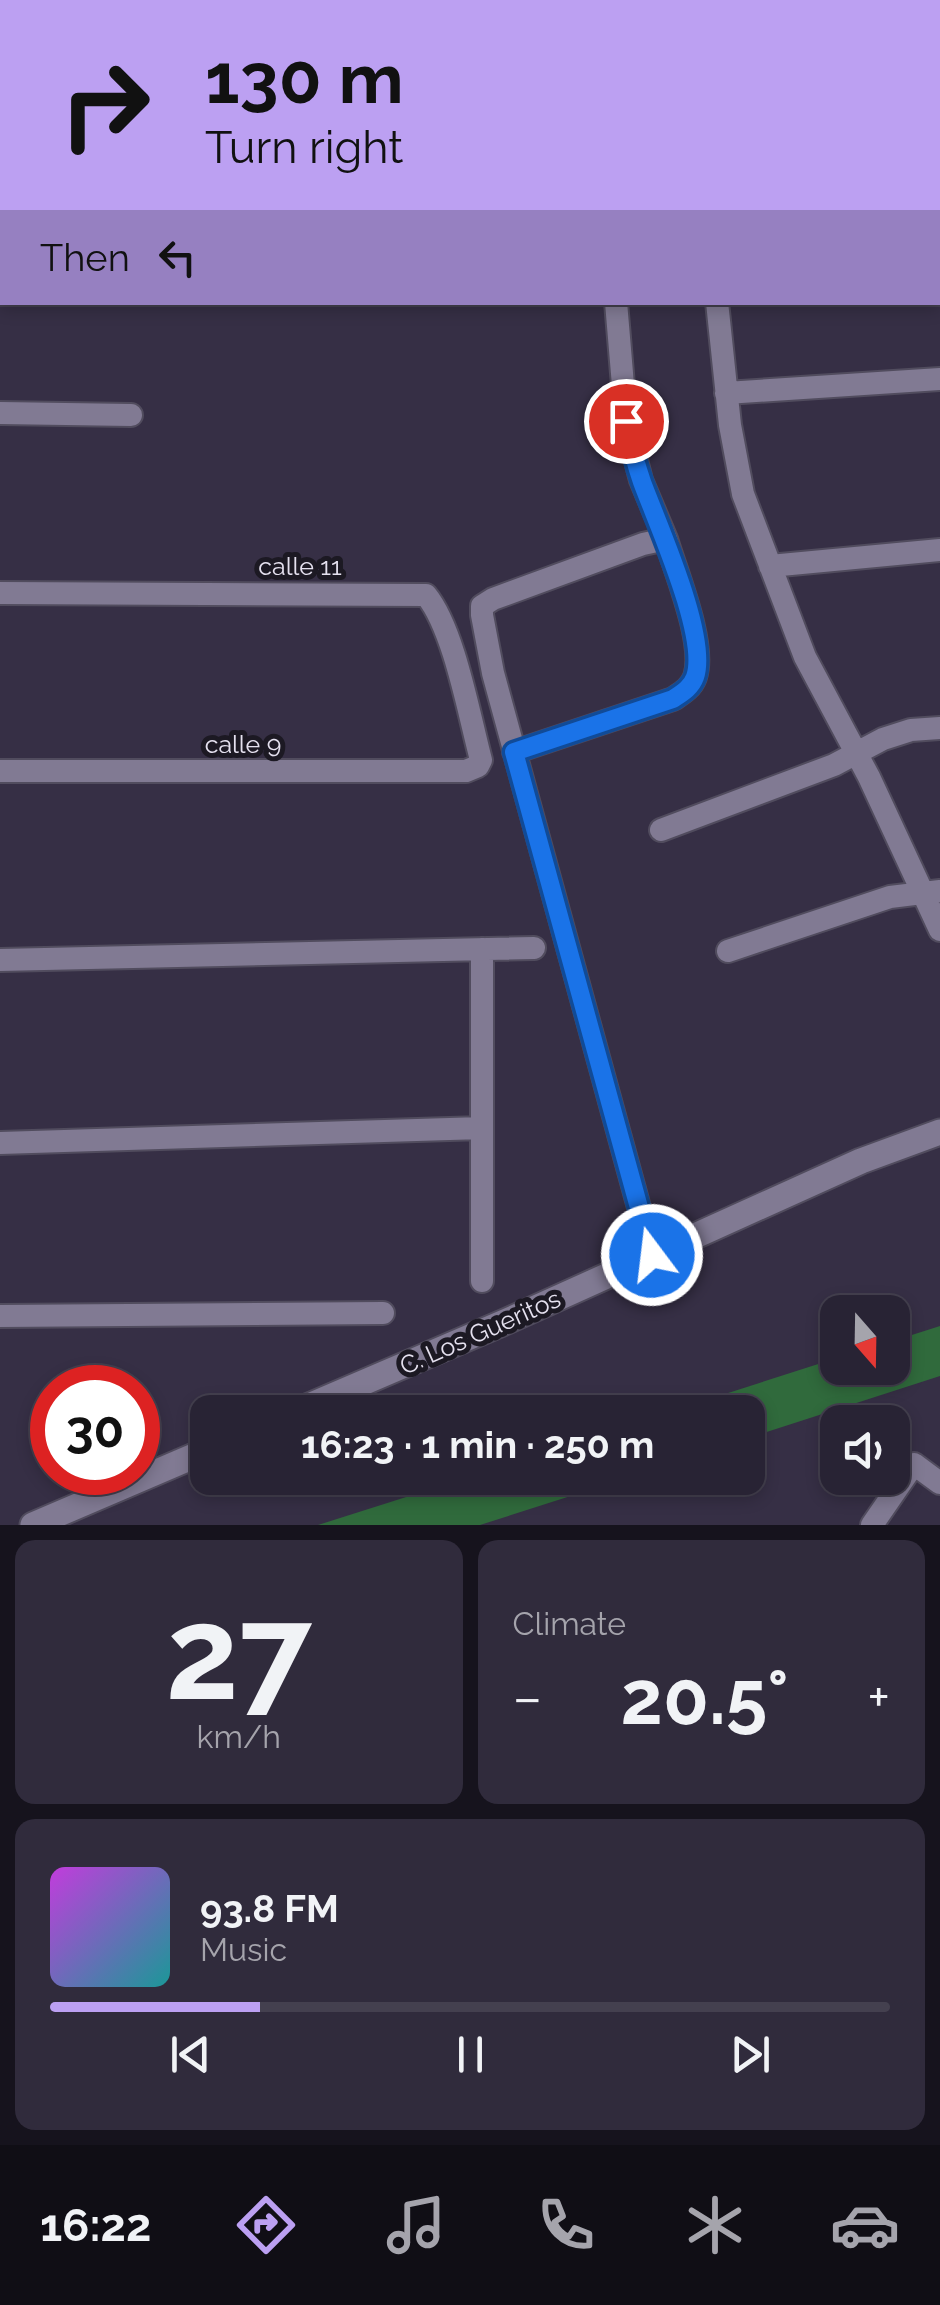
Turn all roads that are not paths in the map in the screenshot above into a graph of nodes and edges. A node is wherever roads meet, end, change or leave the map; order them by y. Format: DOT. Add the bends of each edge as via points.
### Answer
graph roads {
  1 [pos="616,305"];
  2 [pos="718,305"];
  3 [pos="940,378"];
  4 [pos="726,392"];
  5 [pos="0,413"];
  6 [pos="131,415"];
  7 [pos="666,539"];
  8 [pos="940,550"];
  9 [pos="770,566"];
  10 [pos="0,594"];
  11 [pos="940,728"];
  12 [pos="514,752"];
  13 [pos="857,754"];
  14 [pos="481,760"];
  15 [pos="0,771"];
  16 [pos="661,830"];
  17 [pos="931,892"];
  18 [pos="940,930"];
  19 [pos="482,948"];
  20 [pos="534,948"];
  21 [pos="728,952"];
  22 [pos="0,960"];
  23 [pos="482,1128"];
  24 [pos="940,1132"];
  25 [pos="0,1143"];
  26 [pos="652,1255"];
  27 [pos="482,1281"];
  28 [pos="383,1313"];
  29 [pos="0,1316"];
  30 [pos="334,1395"];
  31 [pos="190,1458"];
  32 [pos="940,1482"];
  33 [pos="34,1525"];
  34 [pos="872,1525"];
  1 -- 7 [label="street" via="626,421"];
  2 -- 4 [label="street"];
  3 -- 4 [label="street"];
  4 -- 9 [label="street" via="743,494"];
  5 -- 6 [label="street"];
  7 -- 12 [label="street" via="695,640 690,687 673,699"];
  7 -- 12 [label="street" via="482,606"];
  8 -- 9 [label="street"];
  9 -- 13 [label="street" via="806,657"];
  10 -- 14 [label="street, calle 11" via="426,595 456,664"];
  11 -- 13 [label="street" via="898,734"];
  12 -- 26 [label="street"];
  13 -- 16 [label="street"];
  13 -- 17 [label="street"];
  14 -- 15 [label="street, calle 9" via="466,771"];
  17 -- 18 [label="street"];
  17 -- 21 [label="street" via="890,896"];
  19 -- 20 [label="street"];
  19 -- 22 [label="street"];
  19 -- 23 [label="street"];
  23 -- 25 [label="street"];
  23 -- 27 [label="street"];
  24 -- 26 [label="street, C. Los Gueritos"];
  26 -- 30 [label="street, C. Los Gueritos"];
  28 -- 29 [label="street"];
  31 -- 33 [label="street"];
  32 -- 34 [label="street" via="914,1464"];
}
